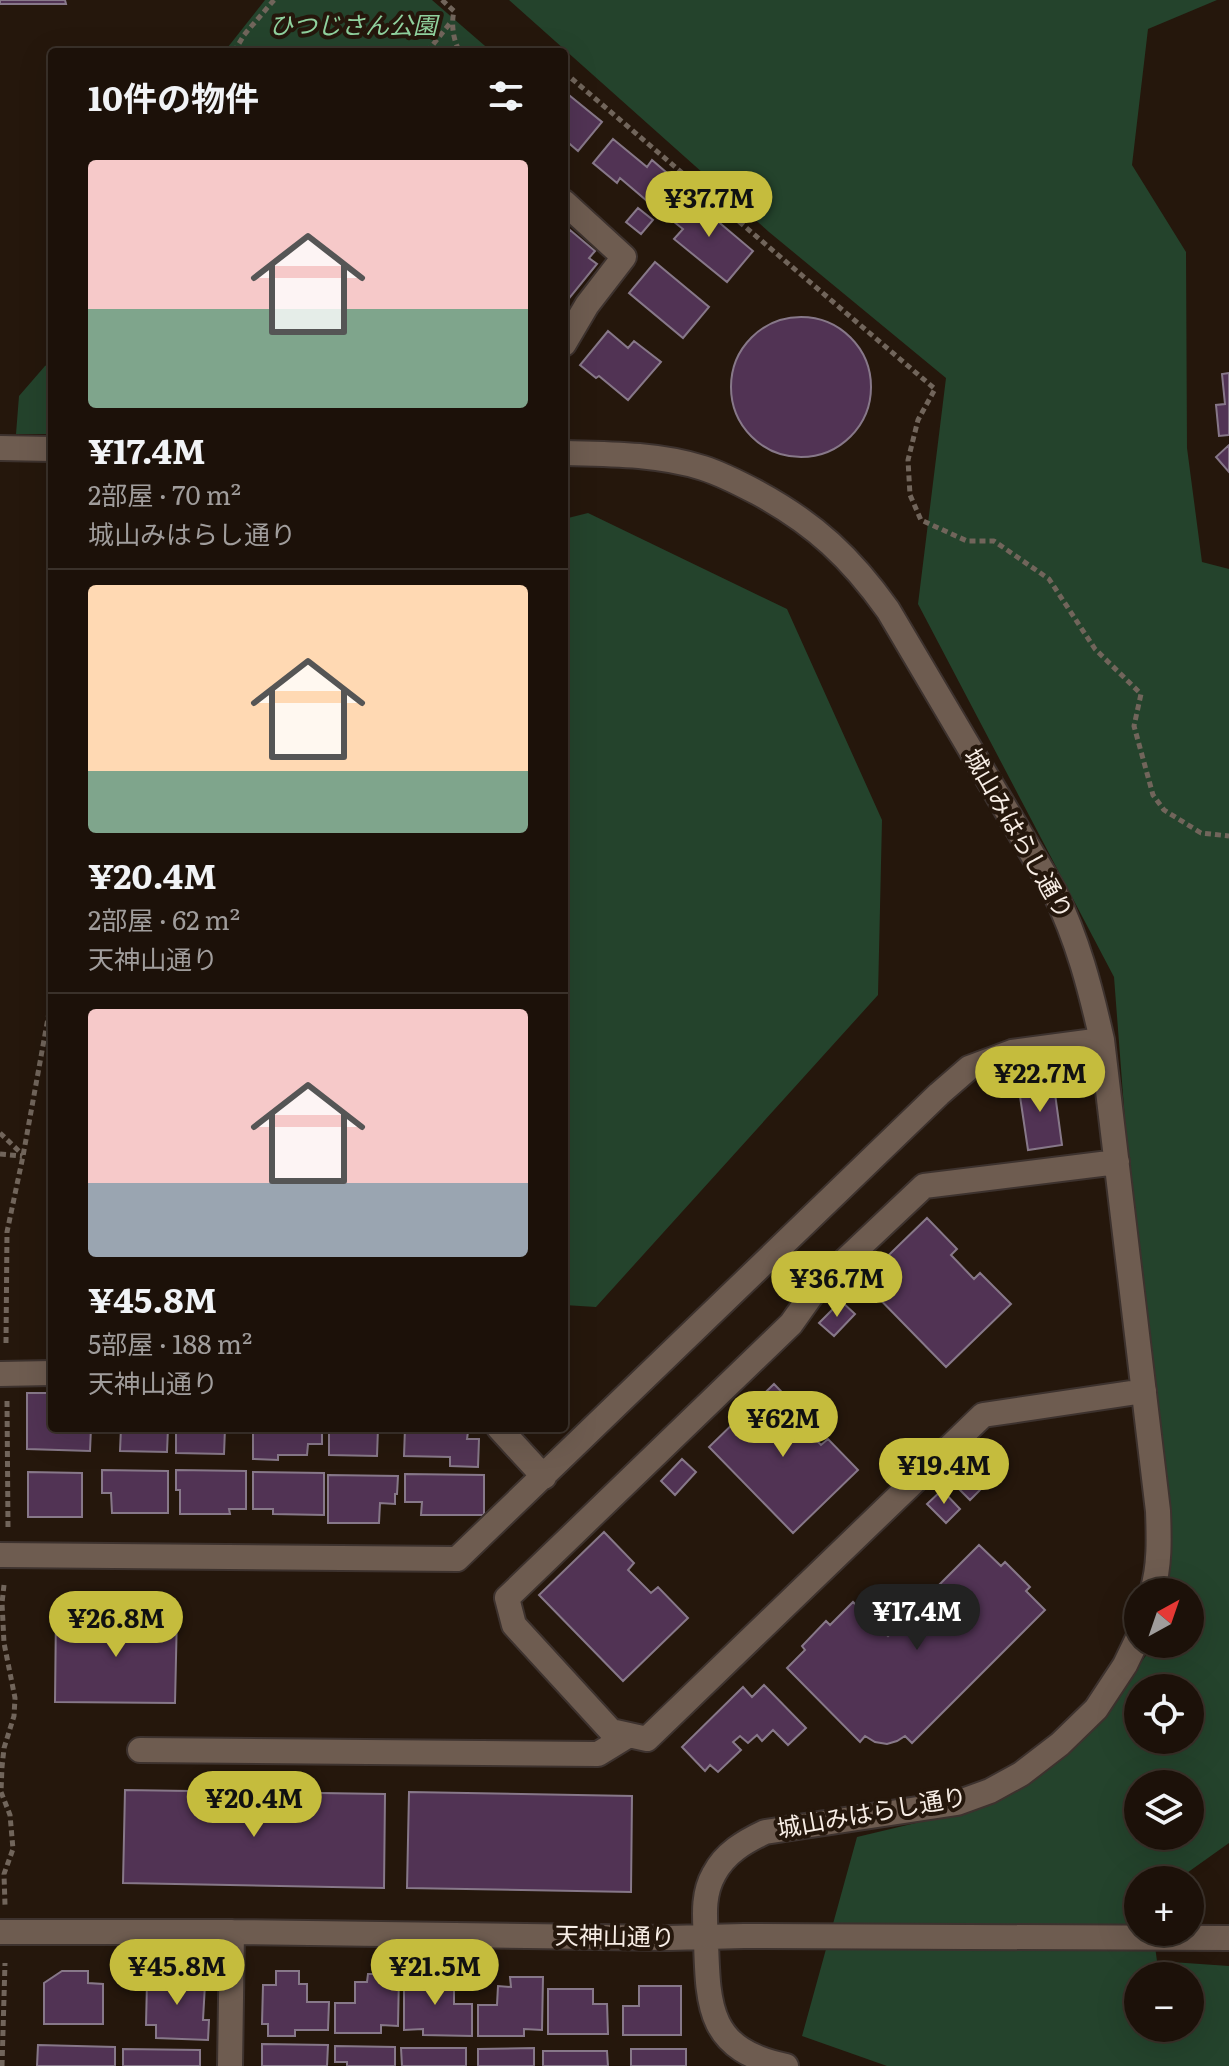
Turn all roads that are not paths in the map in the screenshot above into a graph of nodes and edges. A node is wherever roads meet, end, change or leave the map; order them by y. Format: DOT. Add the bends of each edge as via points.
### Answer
graph roads {
  1 [pos="568,206"];
  2 [pos="568,337"];
  3 [pos="0,448"];
  4 [pos="48,449"];
  5 [pos="568,453"];
  6 [pos="1102,1040"];
  7 [pos="1117,1162"];
  8 [pos="48,1373"];
  9 [pos="0,1374"];
  10 [pos="1144,1391"];
  11 [pos="503,1432"];
  12 [pos="544,1477"];
  13 [pos="0,1555"];
  14 [pos="1157,1578"];
  15 [pos="1128,1658"];
  16 [pos="629,1735"];
  17 [pos="140,1750"];
  18 [pos="0,1932"];
  19 [pos="232,1932"];
  20 [pos="705,1938"];
  21 [pos="1229,1938"];
  22 [pos="230,2066"];
  23 [pos="786,2066"];
  1 -- 2 [label="street" via="624,257"];
  3 -- 4 [label="street"];
  5 -- 6 [label="street, 城山みはらし通り" via="665,460 740,483 821,534 867,581 1054,891 1084,965"];
  6 -- 7 [label="street, 城山みはらし通り"];
  6 -- 12 [label="street" via="1012,1052 969,1068"];
  7 -- 10 [label="street, 城山みはらし通り"];
  7 -- 16 [label="street" via="924,1186 818,1286 791,1324 507,1598 514,1625 611,1731"];
  8 -- 9 [label="street"];
  10 -- 14 [label="street, 城山みはらし通り" via="1158,1511"];
  10 -- 16 [label="street" via="983,1415 647,1739"];
  11 -- 12 [label="street"];
  12 -- 13 [label="street" via="457,1559"];
  15 -- 20 [label="street, 城山みはらし通り" via="1096,1709 1060,1744 990,1791 957,1803 765,1832 746,1841 713,1875 705,1899"];
  16 -- 17 [label="street" via="598,1754"];
  18 -- 19 [label="street, 天神山通り"];
  19 -- 20 [label="street, 天神山通り"];
  19 -- 22 [label="street"];
  20 -- 21 [label="street, 天神山通り"];
  20 -- 23 [label="street, 城山みはらし通り" via="708,1993 725,2035 744,2051"];
}
